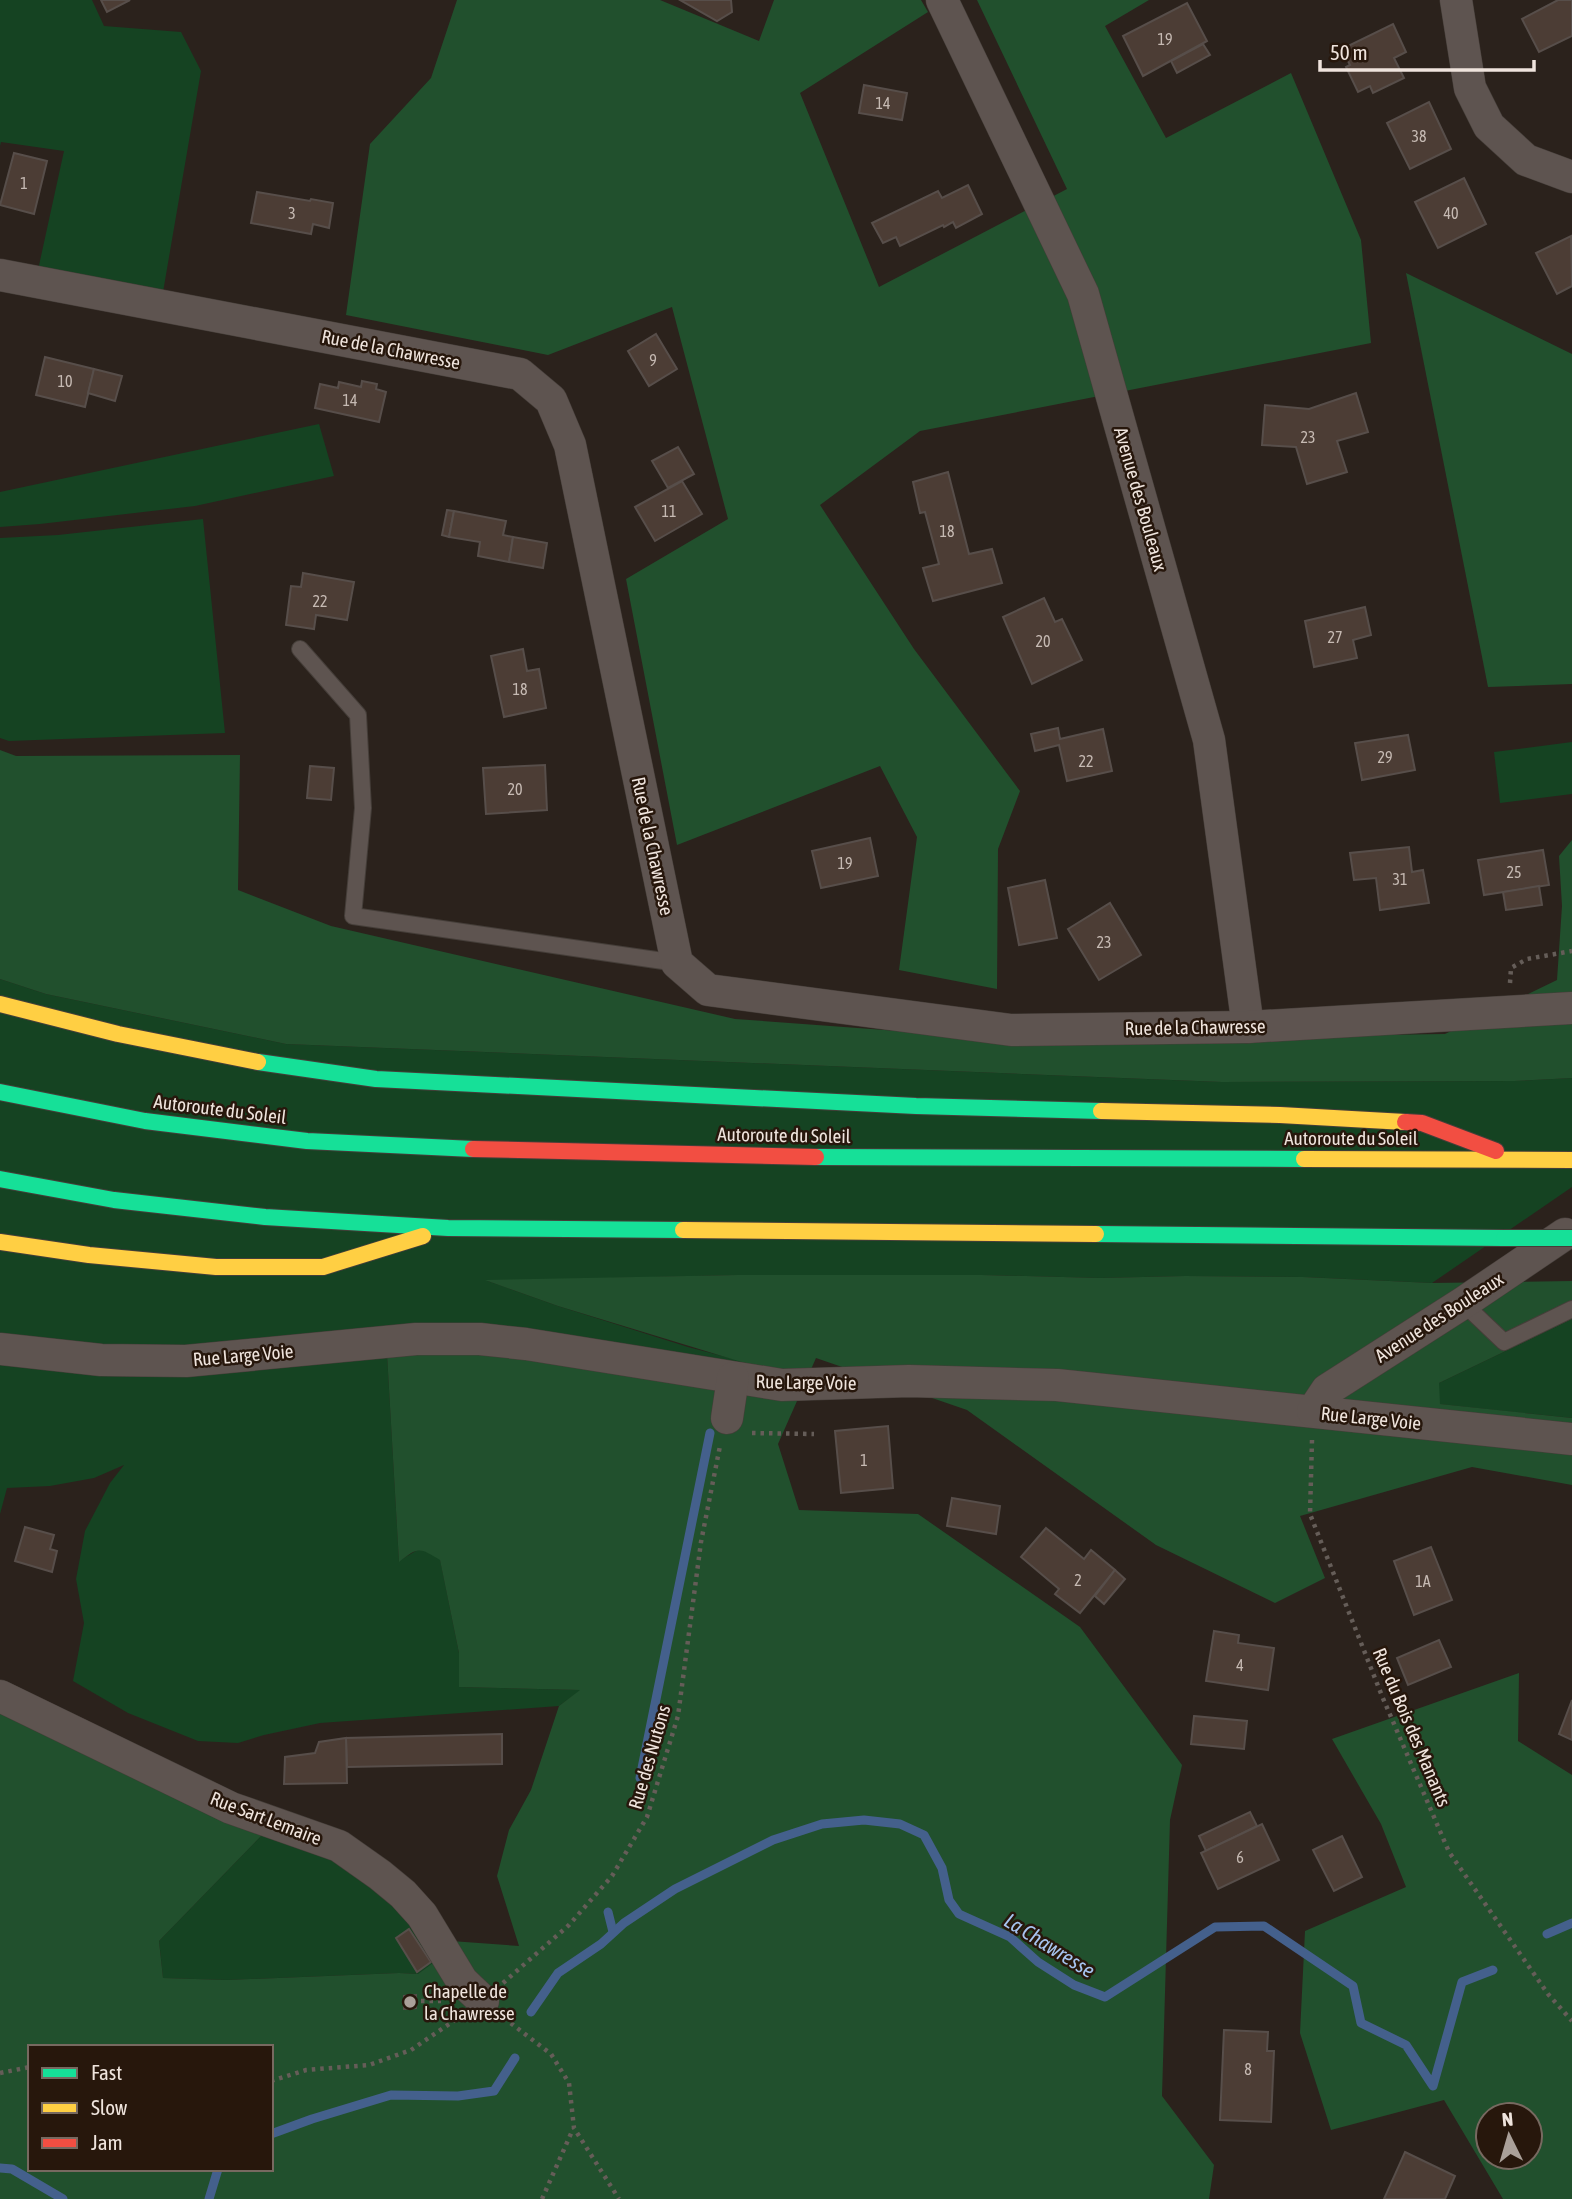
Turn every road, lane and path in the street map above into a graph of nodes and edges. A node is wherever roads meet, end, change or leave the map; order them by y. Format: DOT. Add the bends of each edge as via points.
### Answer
graph roads {
  1 [pos="942,0"];
  2 [pos="1456,0"];
  3 [pos="1572,177"];
  4 [pos="0,275"];
  5 [pos="300,649"];
  6 [pos="1572,951"];
  7 [pos="677,963"];
  8 [pos="0,1004"];
  9 [pos="1572,1008"];
  10 [pos="1509,1011"];
  11 [pos="1248,1027"];
  12 [pos="0,1092"];
  13 [pos="1520,1160"];
  14 [pos="1572,1160"];
  15 [pos="0,1179"];
  16 [pos="448,1228"];
  17 [pos="1572,1230"];
  18 [pos="1572,1238"];
  19 [pos="0,1242"];
  20 [pos="1463,1303"];
  21 [pos="1572,1309"];
  22 [pos="0,1349"];
  23 [pos="733,1378"];
  24 [pos="1313,1411"];
  25 [pos="725,1426"];
  26 [pos="814,1434"];
  27 [pos="1572,1439"];
  28 [pos="0,1696"];
  29 [pos="483,2001"];
  30 [pos="1572,2021"];
  31 [pos="28,2067"];
  32 [pos="0,2073"];
  33 [pos="273,2080"];
  34 [pos="574,2128"];
  35 [pos="542,2199"];
  36 [pos="619,2199"];
  1 -- 11 [label="street, Avenue des Bouleaux" via="1083,295 1209,740"];
  2 -- 3 [label="street" via="1470,88 1489,126 1526,160"];
  4 -- 7 [label="street, Rue de la Chawresse" via="520,374 551,400 570,445"];
  5 -- 7 [label="lane" via="358,715 363,808 352,916"];
  6 -- 10 [label="path" via="1527,959 1511,968"];
  7 -- 11 [label="street, Rue de la Chawresse" via="708,990 1011,1030"];
  8 -- 13 [label="highway" via="233,1058 376,1079 916,1106 1422,1123"];
  9 -- 10 [label="street, Rue de la Chawresse"];
  10 -- 11 [label="street, Rue de la Chawresse"];
  12 -- 13 [label="highway, Autoroute du Soleil" via="145,1121 293,1140 484,1150 795,1157"];
  13 -- 14 [label="highway, Autoroute du Soleil"];
  15 -- 16 [label="highway" via="114,1200 265,1217"];
  16 -- 18 [label="highway, bridge"];
  16 -- 19 [label="highway" via="323,1266 216,1267"];
  17 -- 20 [label="street, Avenue des Bouleaux"];
  20 -- 21 [label="lane" via="1504,1342"];
  20 -- 24 [label="street, Avenue des Bouleaux" via="1327,1390"];
  22 -- 23 [label="street, Rue Large Voie" via="101,1360 186,1361 416,1339 480,1339"];
  23 -- 24 [label="street, Rue Large Voie" via="782,1385 909,1381 1057,1385"];
  23 -- 25 [label="street"];
  24 -- 27 [label="street, Rue Large Voie"];
  24 -- 30 [label="path, Rue du Bois des Manants" via="1310,1514 1382,1696 1449,1852 1548,1994"];
  25 -- 26 [label="path"];
  25 -- 29 [label="path, Rue des Nutons" via="701,1542 678,1716 647,1816 612,1876 569,1925"];
  28 -- 29 [label="street, Rue Sart Lemaire" via="231,1808 339,1846 403,1894 422,1915 462,1981"];
  29 -- 33 [label="path, Rue des Nutons" via="411,2050 369,2065 306,2070"];
  29 -- 34 [label="path" via="551,2054 569,2083"];
  31 -- 32 [label="path"];
  34 -- 35 [label="path"];
  34 -- 36 [label="path"];
}
